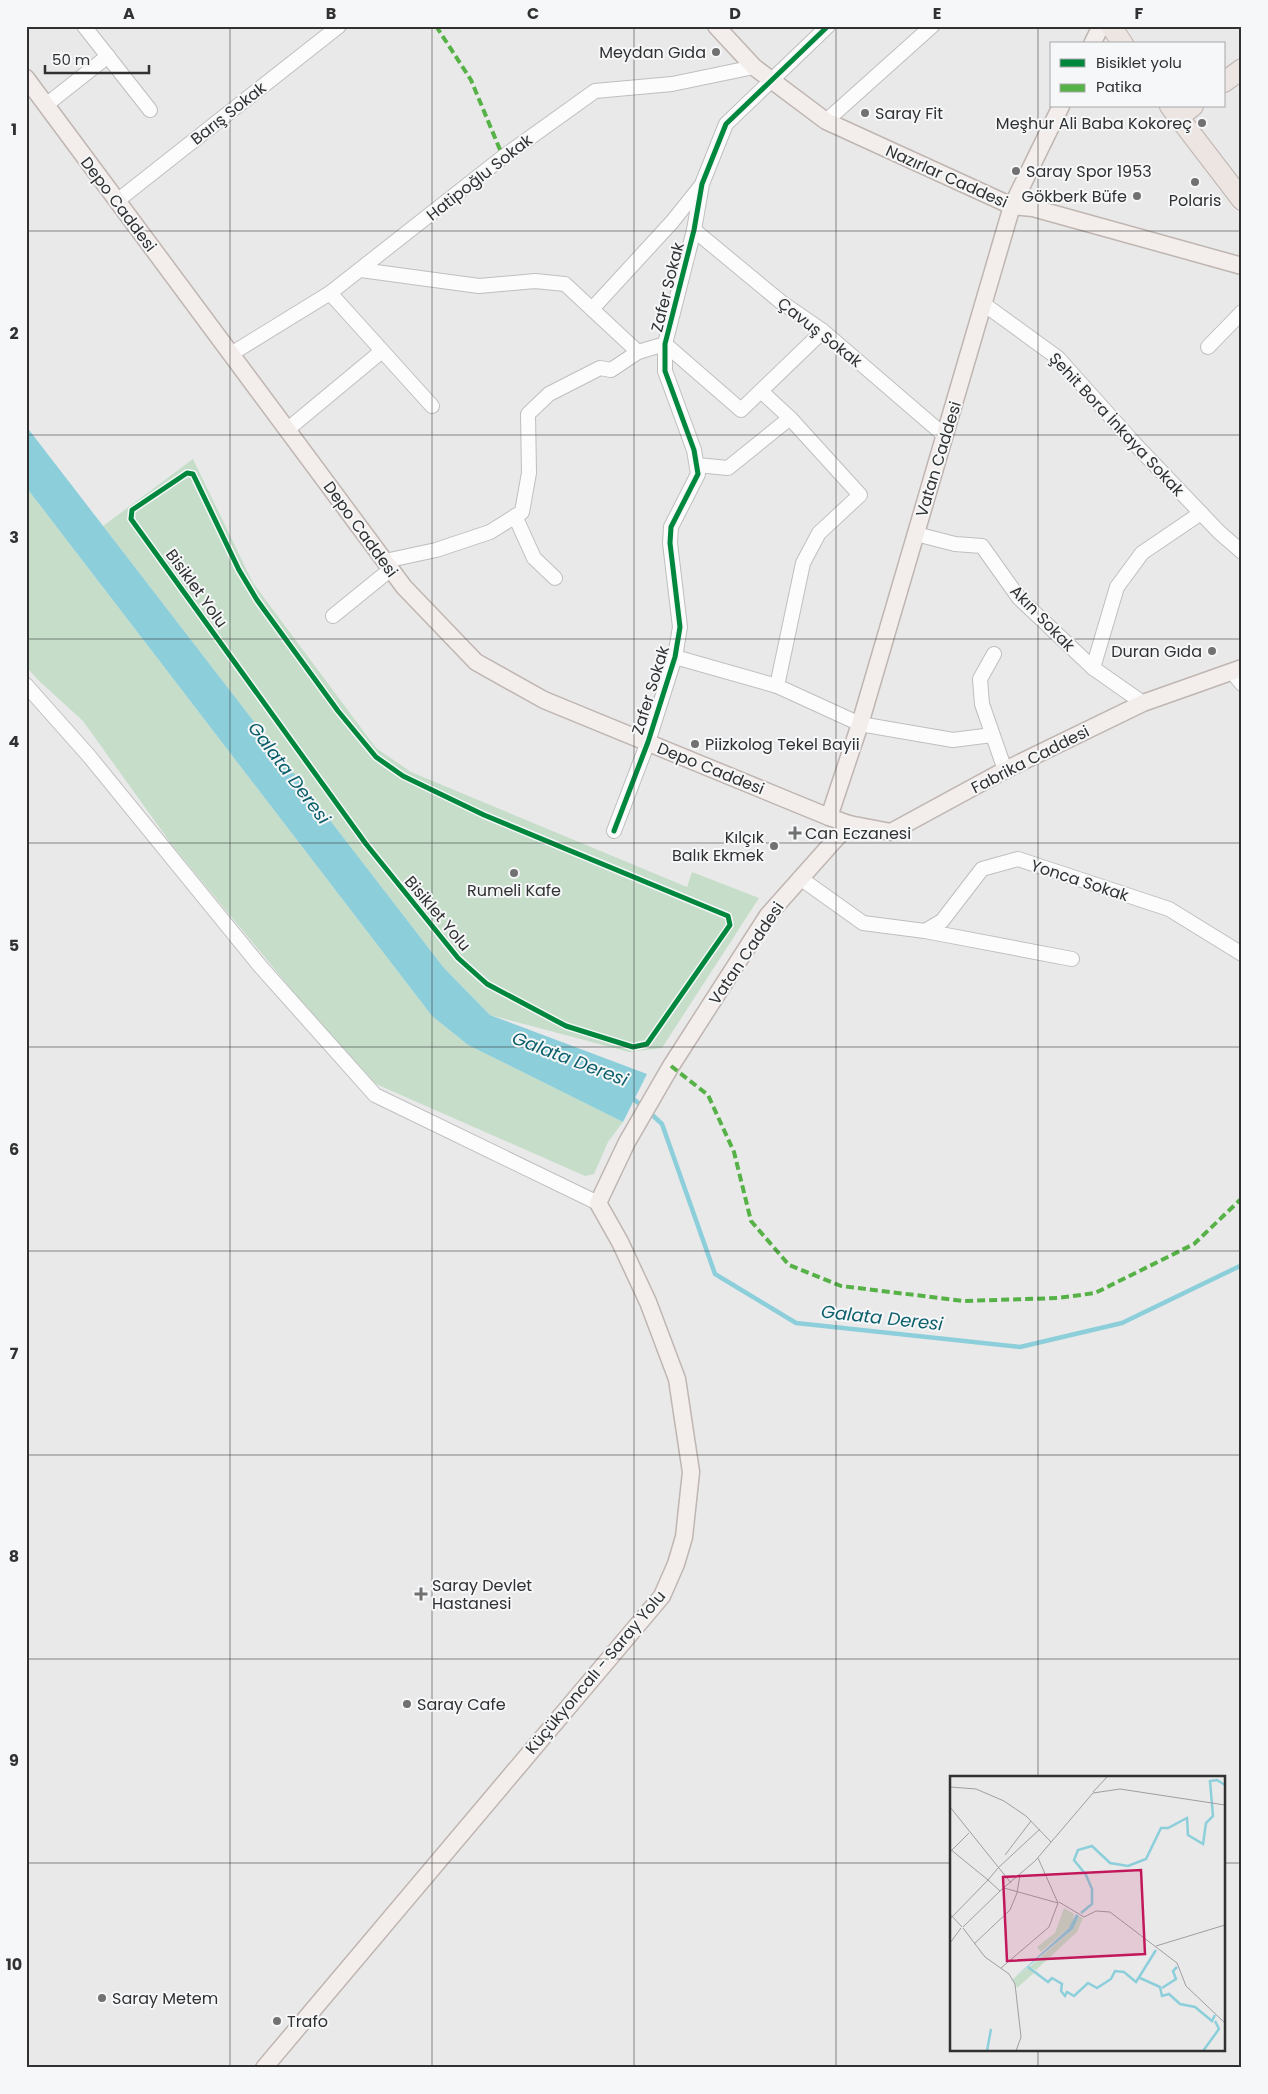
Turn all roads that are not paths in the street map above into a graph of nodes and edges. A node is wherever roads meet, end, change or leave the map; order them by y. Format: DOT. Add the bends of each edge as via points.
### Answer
graph roads {
  1 [pos="84,26"];
  2 [pos="339,26"];
  3 [pos="716,26"];
  4 [pos="828,26"];
  5 [pos="932,26"];
  6 [pos="1101,26"];
  7 [pos="1111,26"];
  8 [pos="1093,42"];
  9 [pos="1121,42"];
  10 [pos="108,56"];
  11 [pos="754,67"];
  12 [pos="1242,69"];
  13 [pos="26,78"];
  14 [pos="1226,81"];
  15 [pos="772,82"];
  16 [pos="46,105"];
  17 [pos="1060,108"];
  18 [pos="150,110"];
  19 [pos="1181,110"];
  20 [pos="826,121"];
  21 [pos="702,184"];
  22 [pos="1242,200"];
  23 [pos="117,201"];
  24 [pos="1012,206"];
  25 [pos="694,230"];
  26 [pos="1242,266"];
  27 [pos="361,270"];
  28 [pos="330,293"];
  29 [pos="985,305"];
  30 [pos="592,309"];
  31 [pos="1242,312"];
  32 [pos="823,331"];
  33 [pos="665,344"];
  34 [pos="1208,347"];
  35 [pos="382,351"];
  36 [pos="638,352"];
  37 [pos="231,354"];
  38 [pos="761,391"];
  39 [pos="432,406"];
  40 [pos="790,418"];
  41 [pos="288,429"];
  42 [pos="945,436"];
  43 [pos="697,465"];
  44 [pos="1201,513"];
  45 [pos="515,516"];
  46 [pos="916,534"];
  47 [pos="1242,552"];
  48 [pos="388,565"];
  49 [pos="555,578"];
  50 [pos="334,616"];
  51 [pos="994,654"];
  52 [pos="675,657"];
  53 [pos="1093,668"];
  54 [pos="1239,672"];
  55 [pos="26,685"];
  56 [pos="777,686"];
  57 [pos="1143,703"];
  58 [pos="860,724"];
  59 [pos="992,735"];
  60 [pos="648,742"];
  61 [pos="1005,770"];
  62 [pos="828,817"];
  63 [pos="848,824"];
  64 [pos="614,831"];
  65 [pos="800,878"];
  66 [pos="925,931"];
  67 [pos="1242,954"];
  68 [pos="1072,959"];
  69 [pos="598,1203"];
  70 [pos="264,2068"];
  1 -- 10 [label="street"];
  2 -- 23 [label="street, Barış Sokak"];
  3 -- 11 [label="main road, Nazırlar Caddesi"];
  4 -- 15 [label="street, Zafer Sokak"];
  5 -- 20 [label="street"];
  6 -- 8 [label="main road"];
  7 -- 9 [label="highway"];
  10 -- 16 [label="street"];
  10 -- 18 [label="street"];
  11 -- 15 [label="main road, Nazırlar Caddesi"];
  11 -- 27 [label="street, Hatipoğlu Sokak" via="672,84 595,91 503,157"];
  12 -- 14 [label="highway"];
  13 -- 16 [label="main road, Depo Caddesi"];
  15 -- 20 [label="main road, Nazırlar Caddesi"];
  15 -- 21 [label="street, Zafer Sokak" via="726,124"];
  16 -- 23 [label="main road, Depo Caddesi"];
  17 -- 24 [label="main road, Vatan Caddesi"];
  19 -- 22 [label="highway"];
  20 -- 24 [label="main road, Nazırlar Caddesi"];
  21 -- 25 [label="street, Zafer Sokak"];
  21 -- 30 [label="street" via="672,222"];
  23 -- 37 [label="main road, Depo Caddesi"];
  24 -- 26 [label="main road, Nazırlar Caddesi" via="1033,208"];
  24 -- 29 [label="main road, Vatan Caddesi"];
  25 -- 32 [label="street, Çavuş Sokak" via="781,302"];
  25 -- 33 [label="street, Zafer Sokak"];
  27 -- 28 [label="street, Hatipoğlu Sokak"];
  27 -- 30 [label="street" via="478,286 535,281 564,284"];
  28 -- 35 [label="street"];
  28 -- 37 [label="street, Hatipoğlu Sokak"];
  29 -- 42 [label="main road, Vatan Caddesi"];
  29 -- 44 [label="street, Şehit Bora İnkaya Sokak" via="1058,358"];
  30 -- 36 [label="street"];
  31 -- 34 [label="street"];
  32 -- 38 [label="street"];
  32 -- 42 [label="street, Çavuş Sokak"];
  33 -- 36 [label="street"];
  33 -- 38 [label="street" via="741,410"];
  33 -- 43 [label="street, Zafer Sokak" via="665,371"];
  35 -- 39 [label="street"];
  35 -- 41 [label="street"];
  36 -- 45 [label="street" via="611,370 600,368 549,394 528,414 529,472 522,512"];
  37 -- 41 [label="main road, Depo Caddesi"];
  38 -- 40 [label="street"];
  40 -- 43 [label="street" via="728,468"];
  40 -- 56 [label="street" via="860,495 819,533 803,563"];
  41 -- 48 [label="main road, Depo Caddesi"];
  42 -- 46 [label="main road, Vatan Caddesi"];
  43 -- 52 [label="street, Zafer Sokak" via="698,474 671,527 680,627"];
  44 -- 47 [label="street, Şehit Bora İnkaya Sokak"];
  44 -- 53 [label="street" via="1142,553 1118,587"];
  45 -- 48 [label="street" via="490,532"];
  45 -- 49 [label="street" via="534,558"];
  46 -- 53 [label="street, Akın Sokak" via="955,544 982,546 1019,598"];
  46 -- 58 [label="main road, Vatan Caddesi"];
  48 -- 50 [label="street"];
  48 -- 60 [label="main road, Depo Caddesi" via="404,587 476,662 544,700"];
  51 -- 59 [label="street" via="980,679 982,704"];
  52 -- 56 [label="street"];
  52 -- 60 [label="street, Zafer Sokak"];
  53 -- 57 [label="street, Akın Sokak"];
  54 -- 57 [label="main road, Fabrika Caddesi"];
  55 -- 69 [label="street" via="89,756 260,966 376,1095"];
  56 -- 58 [label="street"];
  57 -- 61 [label="main road, Fabrika Caddesi"];
  58 -- 59 [label="street" via="953,740"];
  58 -- 62 [label="main road, Vatan Caddesi"];
  59 -- 61 [label="street"];
  60 -- 62 [label="main road, Depo Caddesi"];
  60 -- 64 [label="street, Zafer Sokak"];
  61 -- 63 [label="main road, Fabrika Caddesi" via="891,832"];
  62 -- 63 [label="main road, Fabrika Caddesi"];
  63 -- 65 [label="main road, Vatan Caddesi"];
  65 -- 66 [label="street" via="863,923"];
  65 -- 69 [label="main road, Vatan Caddesi" via="768,915 656,1092"];
  66 -- 67 [label="street, Yonca Sokak" via="942,921 982,868 1018,859 1169,909"];
  66 -- 68 [label="street"];
  69 -- 70 [label="main road, Küçükyoncalı - Saray Yolu" via="648,1302 677,1379 691,1472 684,1536 676,1564 662,1596"];
}
